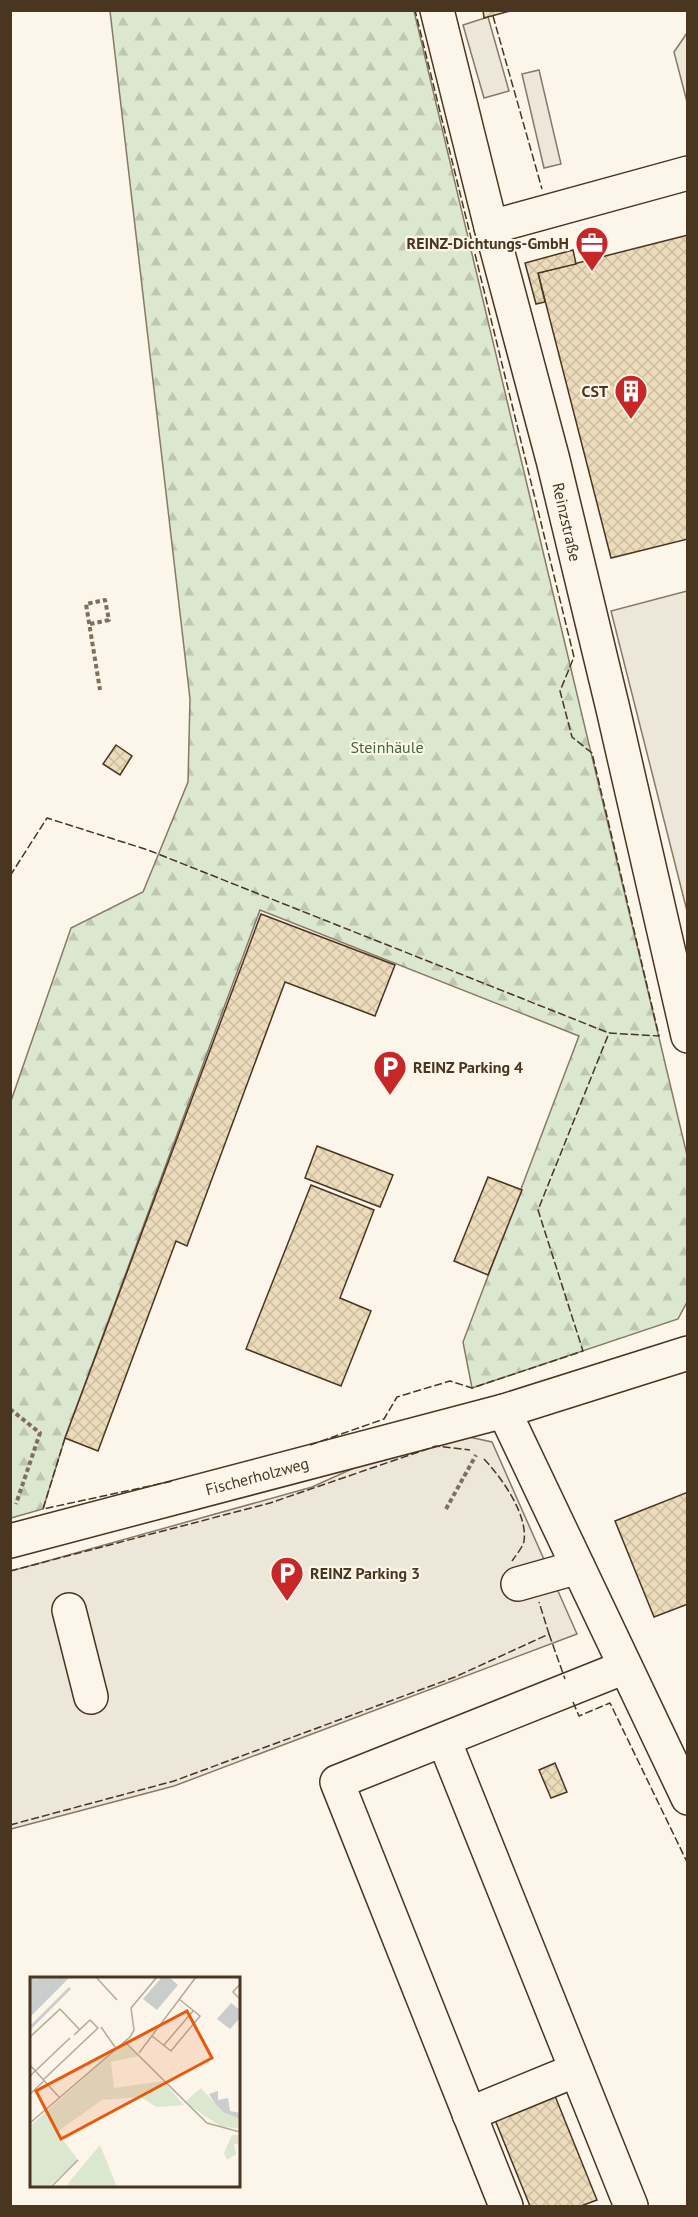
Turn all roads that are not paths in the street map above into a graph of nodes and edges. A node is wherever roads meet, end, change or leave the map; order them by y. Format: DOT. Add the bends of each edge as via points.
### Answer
graph roads {
  1 [pos="437,10"];
  2 [pos="687,173"];
  3 [pos="491,227"];
  4 [pos="687,1036"];
  5 [pos="687,1353"];
  6 [pos="504,1411"];
  7 [pos="10,1541"];
  8 [pos="578,1567"];
  9 [pos="518,1584"];
  10 [pos="69,1610"];
  11 [pos="626,1667"];
  12 [pos="91,1697"];
  13 [pos="444,1740"];
  14 [pos="687,1798"];
  15 [pos="576,2070"];
  16 [pos="469,2115"];
  17 [pos="506,2206"];
  18 [pos="631,2206"];
  1 -- 3 [label="street, Reinzstraße"];
  2 -- 3 [label="street"];
  3 -- 4 [label="street, Reinzstraße" via="553,460"];
  5 -- 6 [label="street, Fischerholzweg"];
  6 -- 7 [label="street, Fischerholzweg"];
  6 -- 8 [label="street"];
  8 -- 9 [label="street"];
  8 -- 11 [label="street"];
  10 -- 12 [label="street"];
  11 -- 13 [label="street"];
  11 -- 14 [label="street"];
  13 -- 15 [label="street"];
  13 -- 16 [label="street" via="337,1782"];
  15 -- 16 [label="street"];
  15 -- 18 [label="street"];
  16 -- 17 [label="street"];
}
